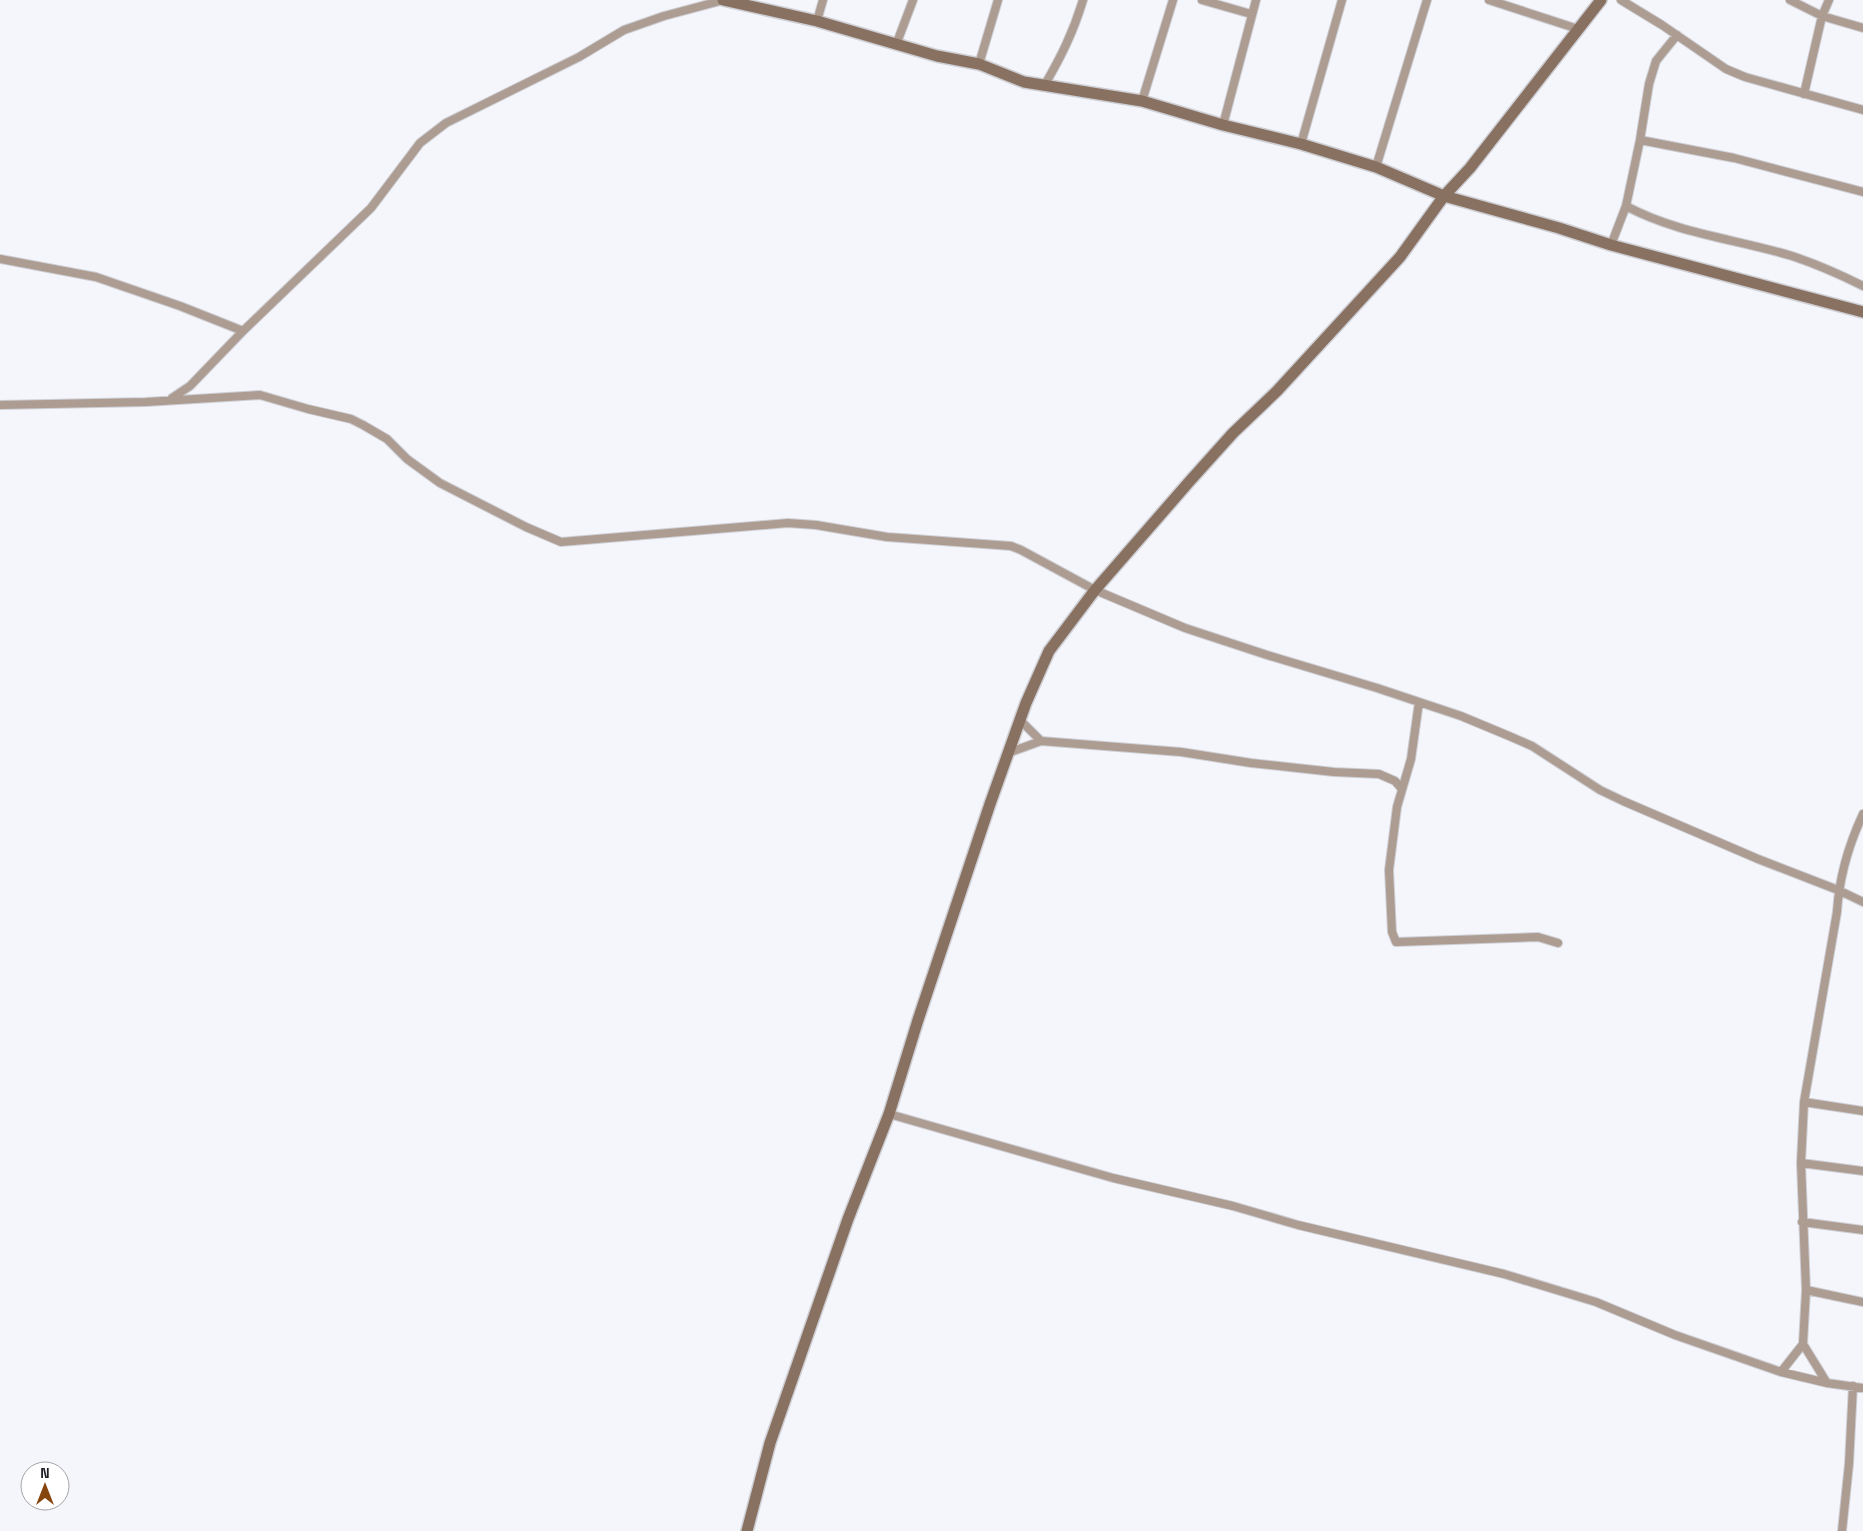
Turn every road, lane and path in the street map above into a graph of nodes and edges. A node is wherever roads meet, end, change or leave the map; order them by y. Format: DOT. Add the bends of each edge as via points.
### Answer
graph roads {
  1 [pos="726,0"];
  2 [pos="823,0"];
  3 [pos="912,0"];
  4 [pos="998,0"];
  5 [pos="1083,0"];
  6 [pos="1173,0"];
  7 [pos="1202,0"];
  8 [pos="1256,0"];
  9 [pos="1342,0"];
  10 [pos="1427,0"];
  11 [pos="1489,0"];
  12 [pos="1601,0"];
  13 [pos="1621,0"];
  14 [pos="1790,0"];
  15 [pos="1829,0"];
  16 [pos="1252,14"];
  17 [pos="1822,16"];
  18 [pos="817,21"];
  19 [pos="1863,28"];
  20 [pos="1578,29"];
  21 [pos="1677,35"];
  22 [pos="896,45"];
  23 [pos="979,64"];
  24 [pos="1044,86"];
  25 [pos="1804,94"];
  26 [pos="1142,102"];
  27 [pos="1863,110"];
  28 [pos="1224,124"];
  29 [pos="1640,140"];
  30 [pos="1301,144"];
  31 [pos="1376,167"];
  32 [pos="1863,192"];
  33 [pos="1444,196"];
  34 [pos="1626,206"];
  35 [pos="1611,245"];
  36 [pos="0,259"];
  37 [pos="1863,286"];
  38 [pos="1863,312"];
  39 [pos="243,331"];
  40 [pos="168,400"];
  41 [pos="0,405"];
  42 [pos="1095,590"];
  43 [pos="1419,702"];
  44 [pos="1020,720"];
  45 [pos="1041,741"];
  46 [pos="1008,753"];
  47 [pos="1402,789"];
  48 [pos="1863,814"];
  49 [pos="1838,890"];
  50 [pos="1863,902"];
  51 [pos="1558,943"];
  52 [pos="1804,1102"];
  53 [pos="1863,1111"];
  54 [pos="889,1114"];
  55 [pos="1801,1163"];
  56 [pos="1863,1172"];
  57 [pos="1802,1222"];
  58 [pos="1863,1230"];
  59 [pos="1806,1290"];
  60 [pos="1863,1302"];
  61 [pos="1803,1344"];
  62 [pos="1781,1372"];
  63 [pos="1827,1383"];
  64 [pos="1853,1386"];
  65 [pos="1863,1388"];
  66 [pos="747,1531"];
  67 [pos="1842,1531"];
  1 -- 18 [label="street"];
  1 -- 39 [label="street" via="664,16 616,34 579,57 432,132 371,208"];
  2 -- 18 [label="street"];
  3 -- 22 [label="street"];
  4 -- 23 [label="street"];
  5 -- 24 [label="street" via="1061,59"];
  6 -- 26 [label="street"];
  7 -- 16 [label="street"];
  8 -- 16 [label="street"];
  9 -- 30 [label="street"];
  10 -- 31 [label="street"];
  11 -- 20 [label="street"];
  12 -- 20 [label="street"];
  13 -- 21 [label="street"];
  14 -- 17 [label="street"];
  15 -- 17 [label="street"];
  16 -- 28 [label="street"];
  17 -- 19 [label="street"];
  17 -- 25 [label="street"];
  18 -- 22 [label="street"];
  20 -- 33 [label="street" via="1470,168"];
  21 -- 25 [label="street" via="1726,70"];
  21 -- 29 [label="street" via="1656,61 1648,84"];
  22 -- 23 [label="street"];
  23 -- 24 [label="street" via="1024,82"];
  24 -- 26 [label="street"];
  25 -- 27 [label="street"];
  26 -- 28 [label="street"];
  28 -- 30 [label="street"];
  29 -- 32 [label="street" via="1734,158"];
  29 -- 34 [label="street"];
  30 -- 31 [label="street"];
  31 -- 33 [label="street"];
  33 -- 35 [label="street"];
  33 -- 42 [label="street" via="1400,257 1233,433"];
  34 -- 35 [label="street"];
  34 -- 37 [label="street" via="1682,229 1792,256"];
  35 -- 38 [label="street"];
  36 -- 39 [label="street" via="96,277"];
  39 -- 40 [label="street" via="190,386"];
  40 -- 41 [label="street"];
  40 -- 42 [label="street" via="260,395 351,419 387,439 406,460 440,483 561,542 770,524 816,525 887,537 1011,546 1032,554"];
  42 -- 43 [label="street" via="1185,628"];
  42 -- 44 [label="street" via="1049,651"];
  43 -- 47 [label="street" via="1411,759"];
  43 -- 49 [label="street" via="1532,746 1622,801"];
  44 -- 45 [label="street"];
  44 -- 46 [label="street"];
  45 -- 46 [label="street"];
  45 -- 47 [label="street" via="1181,752 1251,763 1379,774 1395,781"];
  46 -- 54 [label="street"];
  47 -- 51 [label="street" via="1389,870 1392,932 1396,942 1538,937"];
  48 -- 49 [label="street"];
  49 -- 50 [label="street"];
  49 -- 52 [label="street"];
  52 -- 53 [label="street"];
  52 -- 55 [label="street"];
  54 -- 62 [label="street" via="1113,1178 1514,1277 1596,1302 1675,1335"];
  54 -- 66 [label="street" via="848,1219 770,1443"];
  55 -- 56 [label="street"];
  55 -- 57 [label="street"];
  57 -- 58 [label="street"];
  57 -- 59 [label="street"];
  59 -- 60 [label="street"];
  59 -- 61 [label="street"];
  61 -- 62 [label="street"];
  61 -- 63 [label="street"];
  62 -- 63 [label="street"];
  63 -- 64 [label="street"];
  64 -- 65 [label="street"];
  64 -- 67 [label="street"];
}
